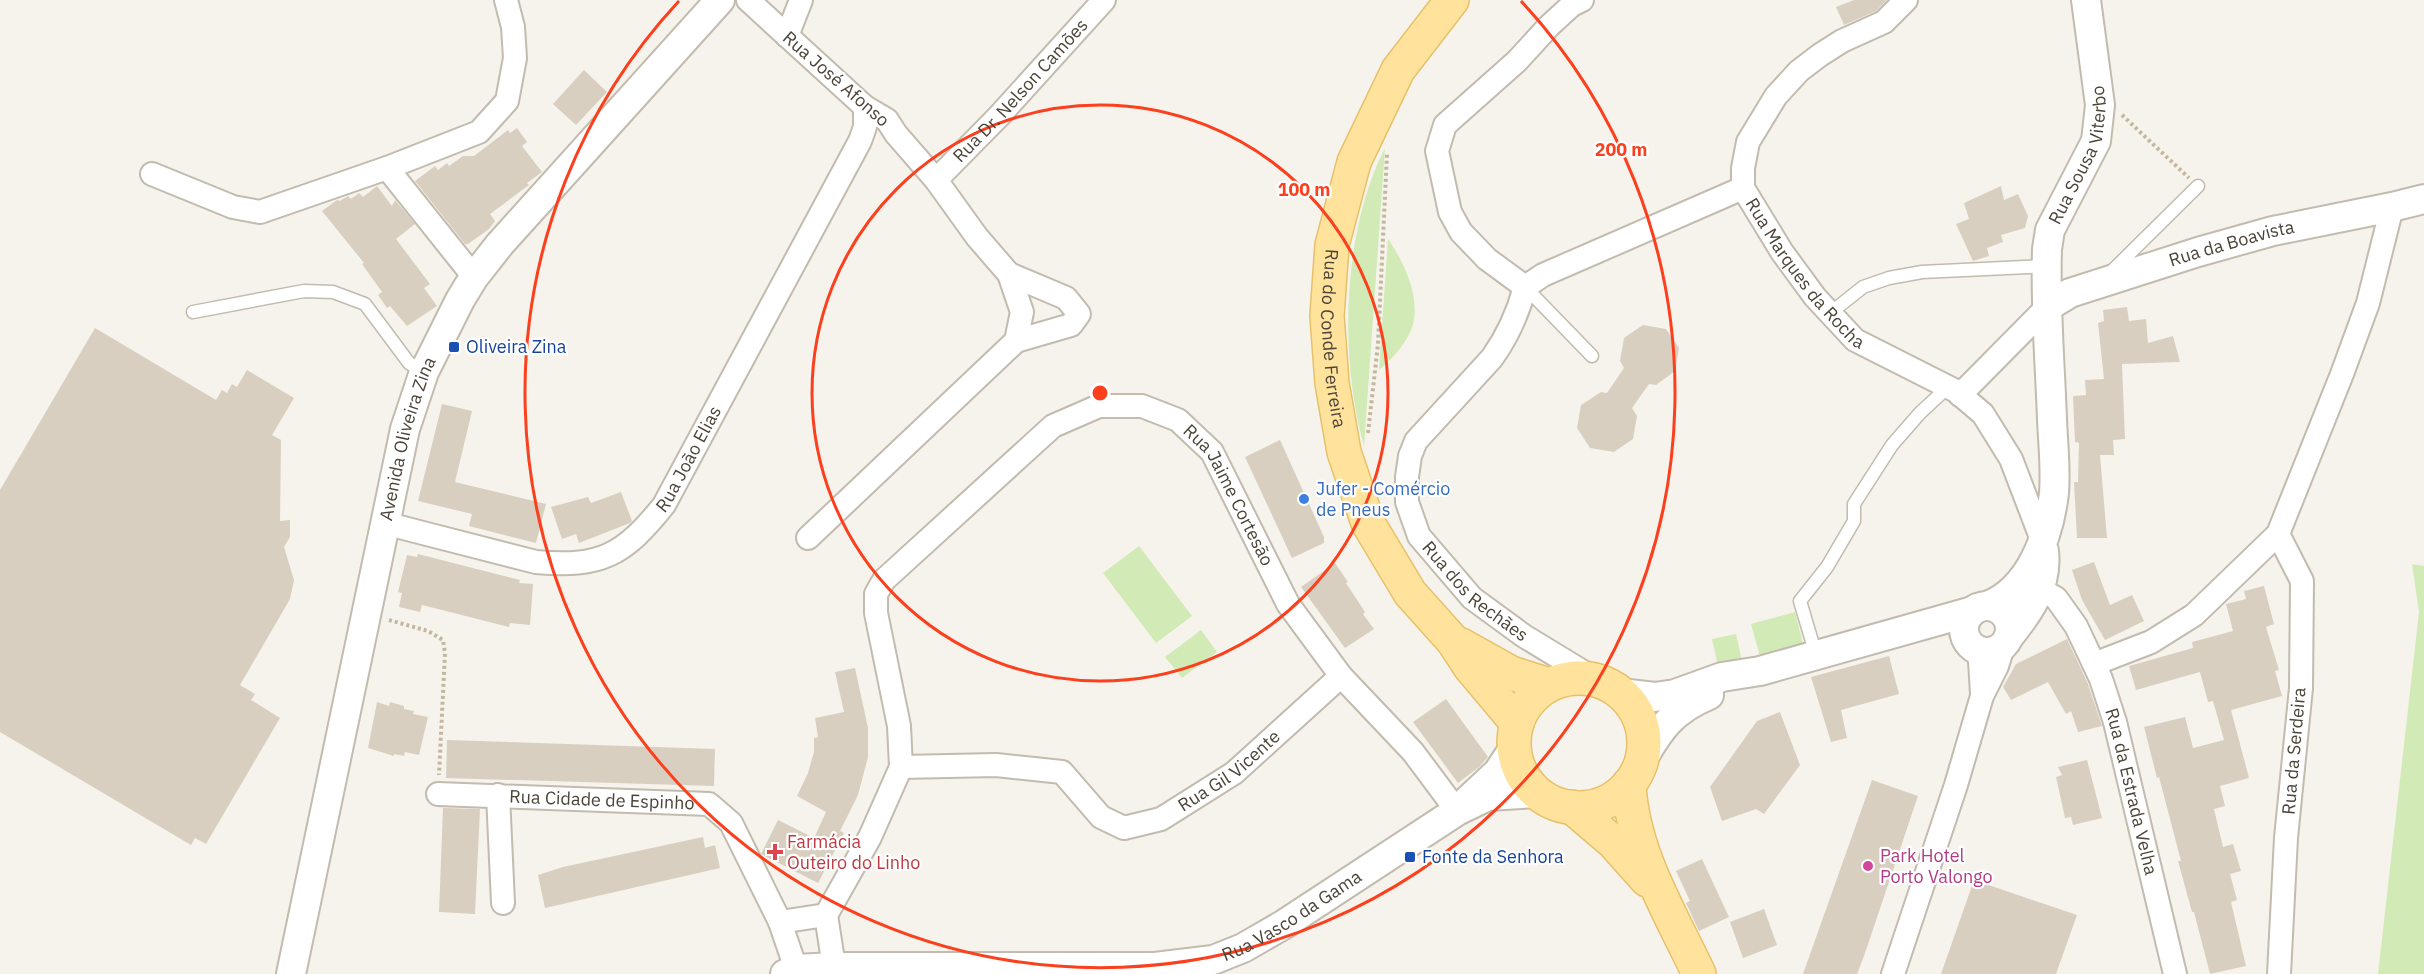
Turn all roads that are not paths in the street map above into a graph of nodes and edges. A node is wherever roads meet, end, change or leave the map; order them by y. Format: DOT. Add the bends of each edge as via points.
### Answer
graph roads {
  1 [pos="506,0"];
  2 [pos="720,0"];
  3 [pos="748,0"];
  4 [pos="801,0"];
  5 [pos="1104,0"];
  6 [pos="1452,0"];
  7 [pos="1582,0"];
  8 [pos="1906,0"];
  9 [pos="2086,0"];
  10 [pos="788,36"];
  11 [pos="865,107"];
  12 [pos="896,134"];
  13 [pos="860,141"];
  14 [pos="387,168"];
  15 [pos="152,174"];
  16 [pos="936,180"];
  17 [pos="2198,186"];
  18 [pos="1743,188"];
  19 [pos="2424,199"];
  20 [pos="2392,207"];
  21 [pos="2047,266"];
  22 [pos="1009,274"];
  23 [pos="474,277"];
  24 [pos="2100,283"];
  25 [pos="1525,287"];
  26 [pos="2047,308"];
  27 [pos="193,312"];
  28 [pos="1828,314"];
  29 [pos="1016,340"];
  30 [pos="1592,356"];
  31 [pos="424,372"];
  32 [pos="1954,391"];
  33 [pos="384,523"];
  34 [pos="2278,534"];
  35 [pos="808,538"];
  36 [pos="2042,540"];
  37 [pos="2053,593"];
  38 [pos="1994,625"];
  39 [pos="1453,641"];
  40 [pos="1816,656"];
  41 [pos="2094,664"];
  42 [pos="1760,671"];
  43 [pos="1341,676"];
  44 [pos="1549,685"];
  45 [pos="1609,687"];
  46 [pos="1516,736"];
  47 [pos="901,767"];
  48 [pos="1635,773"];
  49 [pos="1537,793"];
  50 [pos="438,794"];
  51 [pos="498,795"];
  52 [pos="1572,807"];
  53 [pos="1457,811"];
  54 [pos="1660,894"];
  55 [pos="503,903"];
  56 [pos="826,915"];
  57 [pos="780,922"];
  58 [pos="834,967"];
  59 [pos="1209,967"];
  60 [pos="290,970"];
  61 [pos="790,972"];
  62 [pos="1699,974"];
  63 [pos="1893,974"];
  64 [pos="2175,974"];
  65 [pos="2279,974"];
  1 -- 14 [label="street" via="515,58 507,101 479,132"];
  2 -- 23 [label="street, Avenida Oliveira Zina" via="569,165"];
  3 -- 10 [label="street, Rua José Afonso"];
  4 -- 10 [label="street"];
  5 -- 16 [label="street, Rua Dr. Nelson Camões"];
  6 -- 39 [label="main road, Rua do Conde Ferreira" via="1398,70 1354,162 1332,245 1327,316 1332,383 1344,452 1368,523 1410,593"];
  7 -- 25 [label="street" via="1549,26 1517,61 1446,125 1437,151 1450,212 1461,232 1487,259"];
  8 -- 18 [label="street, Rua Marques da Rocha" via="1884,22 1842,41 1798,71 1776,96 1748,142"];
  9 -- 21 [label="street, Rua Sousa Viterbo" via="2100,105 2096,141 2050,230"];
  10 -- 11 [label="street, Rua José Afonso"];
  11 -- 12 [label="street, Rua José Afonso" via="887,120"];
  11 -- 13 [label="street, Rua João Elias" via="866,127"];
  12 -- 13 [label="street" via="868,134"];
  12 -- 16 [label="street, Rua José Afonso"];
  13 -- 33 [label="street, Rua João Elias" via="664,506 624,548 580,563 536,562"];
  14 -- 15 [label="street" via="260,212 233,207"];
  14 -- 23 [label="street"];
  16 -- 22 [label="street, Rua José Afonso"];
  17 -- 24 [label="lane"];
  18 -- 25 [label="street" via="1543,275"];
  18 -- 28 [label="street, Rua Marques da Rocha" via="1782,252"];
  19 -- 20 [label="street, Rua da Boavista"];
  20 -- 24 [label="street, Rua da Boavista" via="2273,231"];
  20 -- 34 [label="street" via="2368,303"];
  21 -- 26 [label="street, Rua Sousa Viterbo"];
  21 -- 28 [label="lane" via="1922,272 1889,278 1863,287"];
  22 -- 29 [label="street, Rua José Afonso" via="1022,312"];
  22 -- 29 [label="street, Rua José Afonso" via="1066,298 1079,314 1071,325"];
  23 -- 31 [label="street, Avenida Oliveira Zina"];
  24 -- 26 [label="street, Rua da Boavista" via="2070,293"];
  25 -- 30 [label="lane"];
  25 -- 45 [label="street, Rua dos Rechães" via="1502,344 1416,441 1408,466 1407,502 1419,536 1472,598 1524,636"];
  26 -- 32 [label="street, Rua da Boavista"];
  26 -- 36 [label="street" via="2054,482"];
  27 -- 31 [label="lane" via="304,291 333,291 365,303 409,363"];
  28 -- 32 [label="street, Rua Marques da Rocha" via="1855,340"];
  29 -- 35 [label="street, Rua José Afonso"];
  31 -- 33 [label="street, Avenida Oliveira Zina" via="405,429"];
  32 -- 36 [label="street, Rua Marques da Rocha" via="1983,414 2011,459"];
  32 -- 40 [label="lane" via="1920,413 1892,445 1854,504 1854,521 1827,567 1800,601"];
  33 -- 60 [label="street, Avenida Oliveira Zina"];
  34 -- 41 [label="street" via="2194,615 2151,642"];
  34 -- 65 [label="street, Rua da Serdeira" via="2302,581 2301,688 2286,838"];
  36 -- 37 [label="street"];
  36 -- 38 [label="street" via="2032,564"];
  37 -- 38 [label="street" via="2022,588"];
  37 -- 38 [label="street" via="2054,610 2035,610"];
  37 -- 41 [label="street, Rua da Estrada Velha" via="2076,626"];
  38 -- 40 [label="street" via="1950,632 1900,632"];
  38 -- 63 [label="street" via="1980,661 1982,696"];
  39 -- 44 [label="main road, Rua do Conde Ferreira" via="1511,673"];
  39 -- 46 [label="main road, Rua do Conde Ferreira"];
  40 -- 42 [label="street"];
  41 -- 64 [label="street, Rua da Estrada Velha" via="2115,722"];
  42 -- 45 [label="street" via="1722,677 1655,697"];
  42 -- 48 [label="street" via="1686,705 1657,733"];
  43 -- 47 [label="street, Rua Gil Vicente" via="1234,773 1161,819 1124,828 1101,817 1062,772 996,765"];
  43 -- 47 [label="street, Rua Jaime Cortesão" via="1288,604 1212,452 1178,420 1142,406 1099,406 1053,426 884,580 876,594 876,613 899,726"];
  43 -- 53 [label="street, Rua Jaime Cortesão" via="1413,752"];
  44 -- 45 [label="main road" via="1573,678"];
  44 -- 46 [label="main road" via="1529,701"];
  45 -- 48 [label="main road" via="1630,703 1641,725 1643,749"];
  46 -- 49 [label="main road" via="1521,773"];
  46 -- 53 [label="street, Rua Vasco da Gama" via="1498,772"];
  47 -- 56 [label="street" via="870,837"];
  48 -- 52 [label="main road" via="1619,793 1603,803"];
  48 -- 54 [label="main road" via="1630,808"];
  49 -- 52 [label="main road"];
  49 -- 53 [label="street, Rua Vasco da Gama" via="1488,796"];
  50 -- 51 [label="street, Rua Cidade de Espinho"];
  51 -- 55 [label="street, Rua Cidade de Espinho"];
  51 -- 57 [label="street, Rua Cidade de Espinho" via="709,804 731,823"];
  52 -- 54 [label="main road" via="1612,842"];
  53 -- 59 [label="street, Rua Vasco da Gama" via="1283,925"];
  54 -- 62 [label="main road"];
  56 -- 57 [label="street"];
  56 -- 58 [label="street"];
  57 -- 61 [label="street, Rua Cidade de Espinho"];
  58 -- 59 [label="street, Rua Vasco da Gama"];
  58 -- 61 [label="street, Rua Vasco da Gama"];
}
